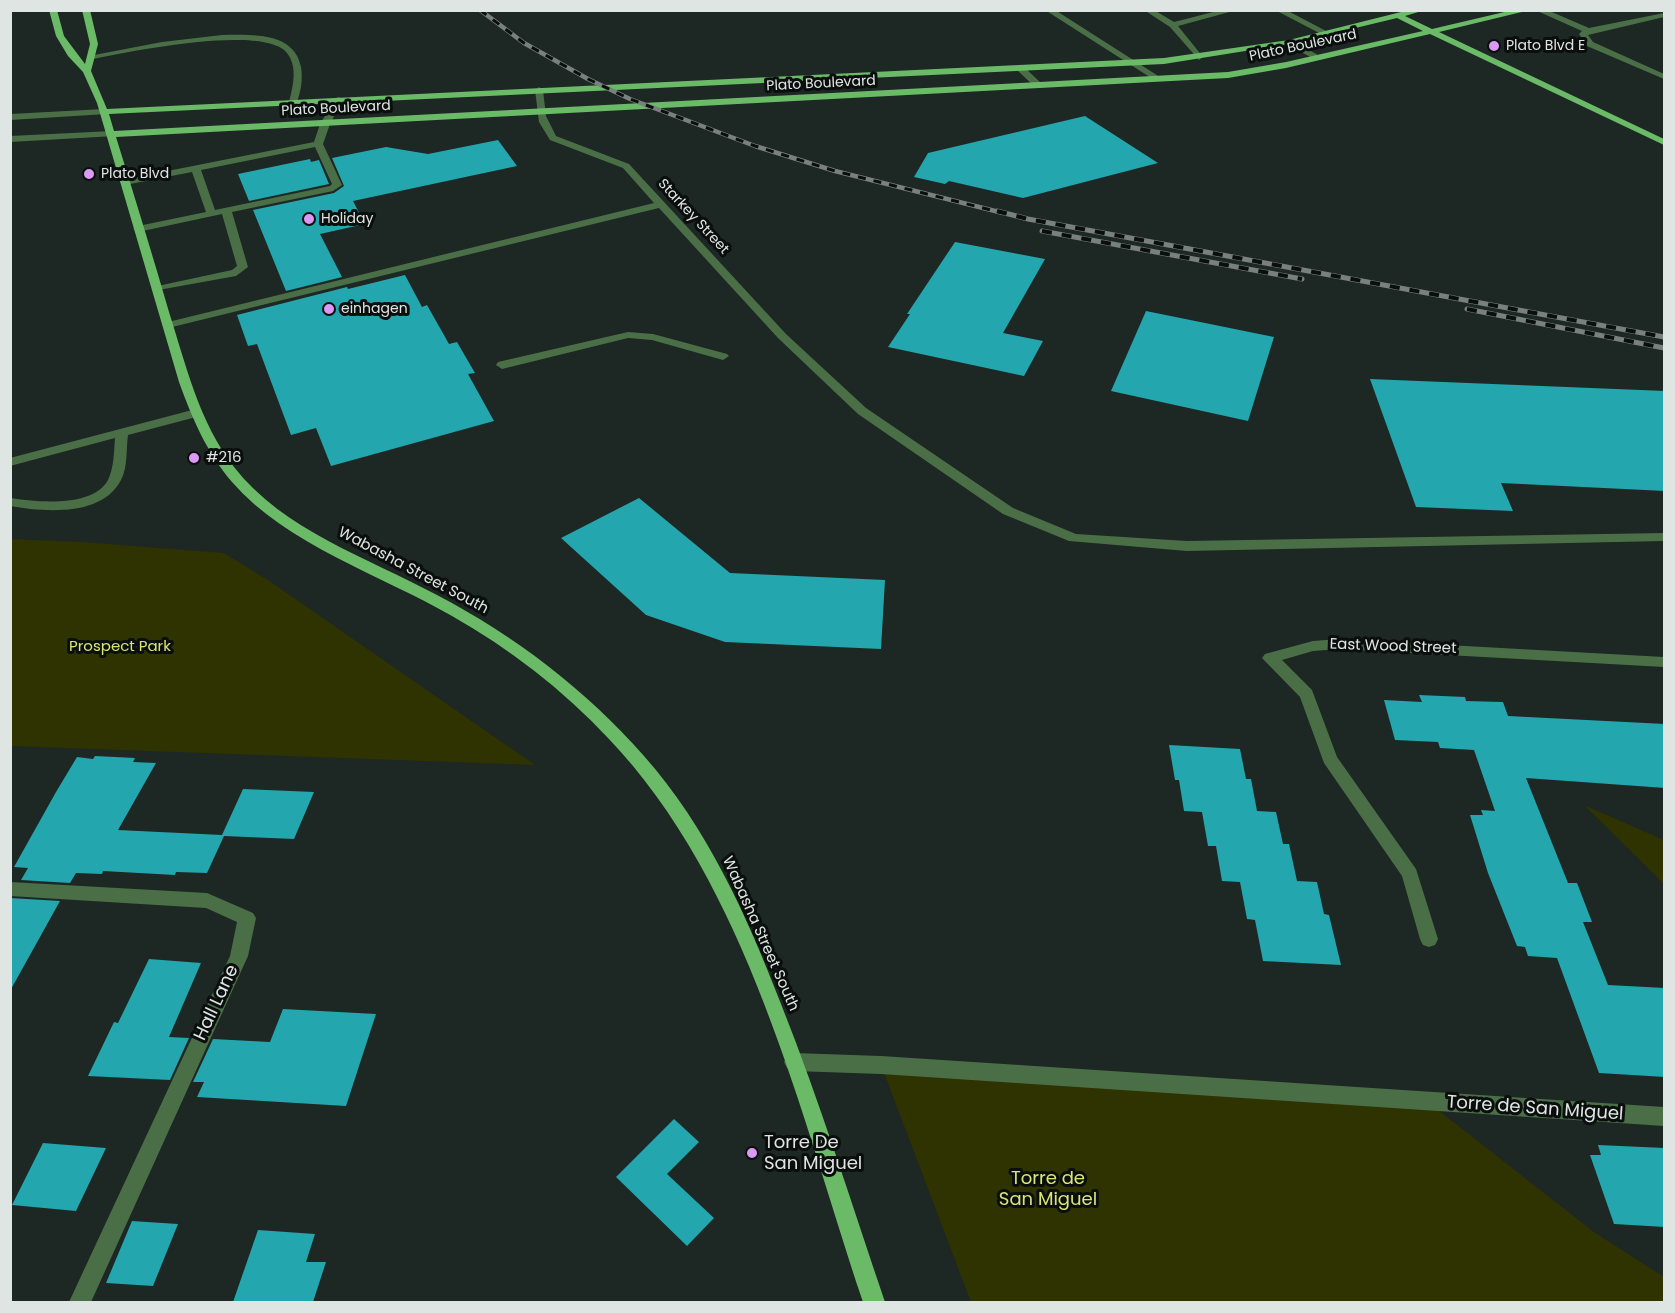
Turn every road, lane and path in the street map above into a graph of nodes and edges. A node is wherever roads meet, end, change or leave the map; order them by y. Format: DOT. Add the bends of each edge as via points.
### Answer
graph roads {
  1 [pos="52,10"];
  2 [pos="86,10"];
  3 [pos="1049,10"];
  4 [pos="1148,10"];
  5 [pos="1233,10"];
  6 [pos="1279,10"];
  7 [pos="1388,10"];
  8 [pos="1421,10"];
  9 [pos="1526,10"];
  10 [pos="1539,10"];
  11 [pos="1663,12"];
  12 [pos="1399,16"];
  13 [pos="1173,25"];
  14 [pos="1432,32"];
  15 [pos="1588,32"];
  16 [pos="1326,33"];
  17 [pos="1289,42"];
  18 [pos="93,56"];
  19 [pos="1199,57"];
  20 [pos="1319,58"];
  21 [pos="1132,63"];
  22 [pos="1020,68"];
  23 [pos="87,71"];
  24 [pos="1665,77"];
  25 [pos="1159,79"];
  26 [pos="1039,86"];
  27 [pos="539,90"];
  28 [pos="339,100"];
  29 [pos="293,102"];
  30 [pos="104,112"];
  31 [pos="541,112"];
  32 [pos="10,117"];
  33 [pos="325,124"];
  34 [pos="112,134"];
  35 [pos="10,139"];
  36 [pos="1665,142"];
  37 [pos="318,144"];
  38 [pos="195,168"];
  39 [pos="125,182"];
  40 [pos="661,204"];
  41 [pos="226,210"];
  42 [pos="211,213"];
  43 [pos="138,228"];
  44 [pos="157,289"];
  45 [pos="168,325"];
  46 [pos="723,356"];
  47 [pos="502,365"];
  48 [pos="196,413"];
  49 [pos="122,432"];
  50 [pos="10,462"];
  51 [pos="10,502"];
  52 [pos="1665,537"];
  53 [pos="1665,662"];
  54 [pos="10,889"];
  55 [pos="1429,939"];
  56 [pos="794,1062"];
  57 [pos="1665,1117"];
  58 [pos="80,1302"];
  59 [pos="874,1302"];
  1 -- 23 [label="main road, Wabasha Street South" via="66,48"];
  2 -- 18 [label="main road"];
  3 -- 21 [label="street"];
  4 -- 13 [label="street"];
  5 -- 13 [label="street"];
  6 -- 16 [label="street"];
  7 -- 12 [label="main road"];
  8 -- 12 [label="main road, Plato Boulevard"];
  9 -- 14 [label="main road, Plato Boulevard"];
  10 -- 15 [label="street"];
  11 -- 15 [label="street"];
  12 -- 14 [label="main road"];
  12 -- 16 [label="main road, Plato Boulevard"];
  13 -- 19 [label="street"];
  14 -- 20 [label="main road, Plato Boulevard"];
  14 -- 36 [label="main road"];
  15 -- 24 [label="street" via="1583,34 1590,44"];
  16 -- 17 [label="main road, Plato Boulevard"];
  17 -- 19 [label="main road, Plato Boulevard"];
  17 -- 20 [label="street"];
  18 -- 23 [label="main road"];
  18 -- 29 [label="street" via="240,36 266,40 285,46 295,62 299,77"];
  19 -- 21 [label="main road, Plato Boulevard"];
  20 -- 25 [label="main road, Plato Boulevard" via="1228,75"];
  21 -- 22 [label="main road, Plato Boulevard"];
  21 -- 25 [label="street"];
  22 -- 26 [label="street"];
  22 -- 27 [label="main road, Plato Boulevard"];
  23 -- 30 [label="main road, Wabasha Street South"];
  25 -- 26 [label="main road, Plato Boulevard"];
  26 -- 31 [label="main road, Plato Boulevard"];
  27 -- 28 [label="main road, Plato Boulevard"];
  27 -- 31 [label="street, Starkey Street"];
  28 -- 29 [label="main road, Plato Boulevard"];
  28 -- 33 [label="street"];
  29 -- 30 [label="main road, Plato Boulevard"];
  30 -- 32 [label="street"];
  30 -- 34 [label="main road, Wabasha Street South"];
  31 -- 33 [label="main road, Plato Boulevard"];
  31 -- 40 [label="street, Starkey Street" via="553,138 626,166"];
  33 -- 34 [label="main road, Plato Boulevard"];
  33 -- 37 [label="street"];
  34 -- 35 [label="street"];
  34 -- 39 [label="main road, Wabasha Street South"];
  37 -- 38 [label="street"];
  37 -- 41 [label="street" via="337,185 333,188"];
  38 -- 39 [label="street"];
  38 -- 42 [label="street"];
  39 -- 43 [label="main road, Wabasha Street South"];
  40 -- 45 [label="street"];
  40 -- 52 [label="street, Starkey Street" via="782,336 862,411 1008,511 1074,538 1187,546"];
  41 -- 42 [label="street"];
  41 -- 44 [label="street" via="243,267 236,273"];
  42 -- 43 [label="street"];
  43 -- 44 [label="main road, Wabasha Street South"];
  44 -- 45 [label="main road, Wabasha Street South"];
  45 -- 48 [label="main road, Wabasha Street South"];
  46 -- 47 [label="street" via="653,337 628,335"];
  48 -- 49 [label="street"];
  48 -- 56 [label="main road, Wabasha Street South" via="224,462 247,490 278,514 311,537 454,610 494,635 559,682 615,735 661,789 705,854 747,941"];
  49 -- 50 [label="street"];
  49 -- 51 [label="street" via="114,481 100,494 81,504 62,506"];
  53 -- 55 [label="street, East Wood Street" via="1339,644 1313,646 1270,658 1307,694 1330,759 1410,874"];
  54 -- 58 [label="street, Hall Lane" via="207,901 247,918 239,956"];
  56 -- 57 [label="street, Torre de San Miguel"];
  56 -- 59 [label="main road, Wabasha Street South"];
}
